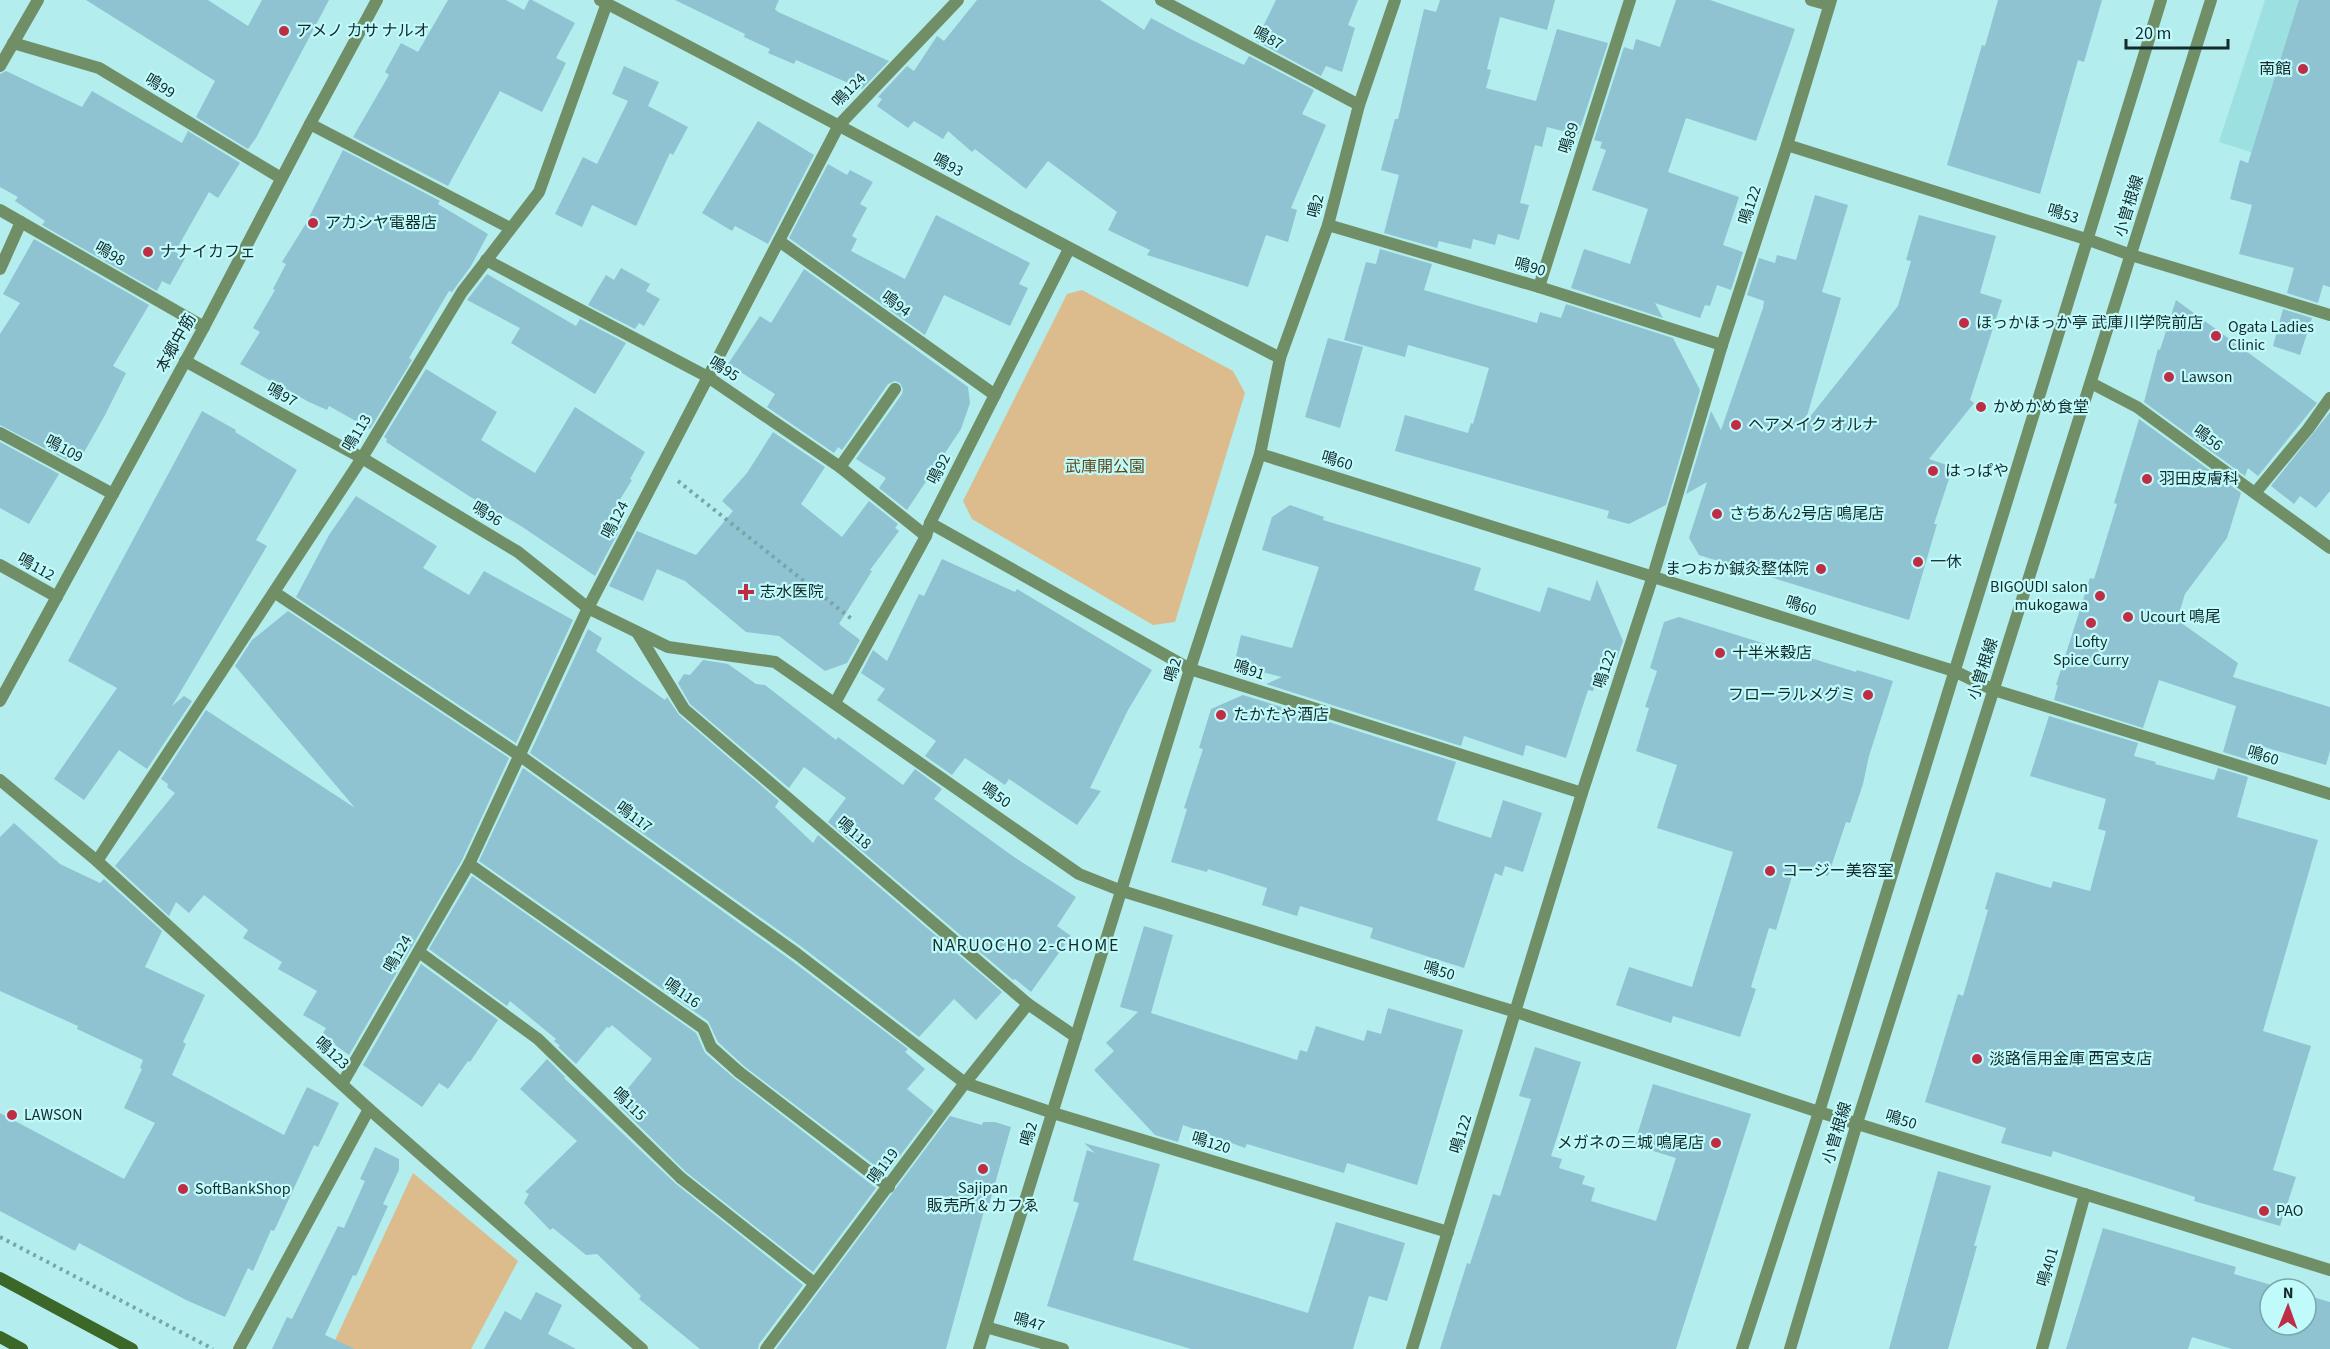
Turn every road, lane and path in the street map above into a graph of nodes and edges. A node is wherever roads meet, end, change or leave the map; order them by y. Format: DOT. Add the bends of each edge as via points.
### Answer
graph roads {
  1 [pos="38,0"];
  2 [pos="377,0"];
  3 [pos="958,0"];
  4 [pos="1161,0"];
  5 [pos="1395,0"];
  6 [pos="1630,0"];
  7 [pos="1811,0"];
  8 [pos="2162,0"];
  9 [pos="2211,0"];
  10 [pos="603,2"];
  11 [pos="1830,2"];
  12 [pos="13,43"];
  13 [pos="0,66"];
  14 [pos="1359,105"];
  15 [pos="310,123"];
  16 [pos="839,125"];
  17 [pos="1787,145"];
  18 [pos="281,178"];
  19 [pos="0,210"];
  20 [pos="21,222"];
  21 [pos="1328,225"];
  22 [pos="510,228"];
  23 [pos="2089,240"];
  24 [pos="779,241"];
  25 [pos="1069,249"];
  26 [pos="2131,255"];
  27 [pos="486,260"];
  28 [pos="0,269"];
  29 [pos="1539,287"];
  30 [pos="2330,315"];
  31 [pos="204,327"];
  32 [pos="1722,345"];
  33 [pos="1280,358"];
  34 [pos="185,361"];
  35 [pos="708,376"];
  36 [pos="2091,383"];
  37 [pos="895,389"];
  38 [pos="995,395"];
  39 [pos="2330,398"];
  40 [pos="0,433"];
  41 [pos="1260,454"];
  42 [pos="362,458"];
  43 [pos="840,467"];
  44 [pos="661,468"];
  45 [pos="2255,493"];
  46 [pos="113,494"];
  47 [pos="928,529"];
  48 [pos="2330,548"];
  49 [pos="0,565"];
  50 [pos="1653,576"];
  51 [pos="274,592"];
  52 [pos="57,597"];
  53 [pos="588,608"];
  54 [pos="637,632"];
  55 [pos="872,634"];
  56 [pos="1190,669"];
  57 [pos="1954,672"];
  58 [pos="1994,690"];
  59 [pos="0,701"];
  60 [pos="835,703"];
  61 [pos="519,755"];
  62 [pos="0,780"];
  63 [pos="1582,793"];
  64 [pos="2330,794"];
  65 [pos="97,861"];
  66 [pos="469,864"];
  67 [pos="1122,891"];
  68 [pos="419,952"];
  69 [pos="1028,1004"];
  70 [pos="1516,1012"];
  71 [pos="1076,1036"];
  72 [pos="965,1083"];
  73 [pos="342,1084"];
  74 [pos="369,1109"];
  75 [pos="1819,1112"];
  76 [pos="1053,1113"];
  77 [pos="1857,1123"];
  78 [pos="889,1187"];
  79 [pos="2085,1194"];
  80 [pos="1448,1232"];
  81 [pos="0,1236"];
  82 [pos="2330,1270"];
  83 [pos="0,1278"];
  84 [pos="814,1283"];
  85 [pos="986,1327"];
  86 [pos="0,1337"];
  87 [pos="22,1349"];
  88 [pos="132,1349"];
  89 [pos="213,1349"];
  90 [pos="239,1349"];
  91 [pos="642,1349"];
  92 [pos="766,1349"];
  93 [pos="979,1349"];
  94 [pos="1063,1349"];
  95 [pos="1412,1349"];
  96 [pos="1742,1349"];
  97 [pos="1790,1349"];
  98 [pos="2042,1349"];
  1 -- 12 [label="street"];
  2 -- 15 [label="street, 本郷中筋"];
  3 -- 16 [label="street, 鳴124"];
  4 -- 14 [label="street, 鳴87"];
  5 -- 14 [label="street, 鳴2"];
  6 -- 29 [label="street, 鳴89"];
  7 -- 11 [label="street"];
  8 -- 23 [label="street, 小曽根線"];
  9 -- 26 [label="street, 小曽根線"];
  10 -- 16 [label="street, 鳴93"];
  10 -- 22 [label="street, 鳴113" via="539,192"];
  11 -- 17 [label="street, 鳴122"];
  12 -- 13 [label="street"];
  12 -- 18 [label="street, 鳴99" via="99,69"];
  14 -- 21 [label="street, 鳴2"];
  15 -- 18 [label="street, 本郷中筋"];
  15 -- 22 [label="street"];
  16 -- 24 [label="street, 鳴124"];
  16 -- 25 [label="street, 鳴93"];
  17 -- 23 [label="street, 鳴53"];
  17 -- 32 [label="street, 鳴122"];
  18 -- 31 [label="street, 本郷中筋"];
  19 -- 20 [label="street, 鳴98"];
  20 -- 28 [label="street"];
  20 -- 31 [label="street, 鳴98"];
  21 -- 29 [label="street, 鳴90"];
  21 -- 33 [label="street, 鳴2"];
  22 -- 27 [label="street, 鳴113"];
  23 -- 26 [label="street, 鳴53"];
  23 -- 57 [label="street, 小曽根線"];
  24 -- 35 [label="street, 鳴124"];
  24 -- 38 [label="street, 鳴94"];
  25 -- 33 [label="street, 鳴93"];
  25 -- 38 [label="street, 鳴92"];
  26 -- 30 [label="street, 鳴53"];
  26 -- 36 [label="street, 小曽根線"];
  27 -- 35 [label="street, 鳴95"];
  27 -- 42 [label="street, 鳴113" via="462,292"];
  29 -- 32 [label="street, 鳴90"];
  31 -- 34 [label="street, 本郷中筋"];
  32 -- 50 [label="street, 鳴122"];
  33 -- 41 [label="street, 鳴2"];
  34 -- 42 [label="street, 鳴97"];
  34 -- 46 [label="street, 本郷中筋"];
  35 -- 43 [label="street, 鳴95"];
  35 -- 44 [label="street, 鳴124"];
  36 -- 45 [label="street, 鳴56" via="2137,407"];
  36 -- 58 [label="street, 小曽根線"];
  37 -- 43 [label="street"];
  38 -- 47 [label="street, 鳴92"];
  39 -- 45 [label="street"];
  40 -- 46 [label="street, 鳴109"];
  41 -- 50 [label="street, 鳴60"];
  41 -- 56 [label="street, 鳴2"];
  42 -- 51 [label="street, 鳴113"];
  42 -- 53 [label="street, 鳴96" via="518,552"];
  43 -- 47 [label="street, 鳴95"];
  44 -- 53 [label="street, 鳴124"];
  44 -- 55 [label="path"];
  45 -- 48 [label="street, 鳴56"];
  46 -- 52 [label="street, 本郷中筋"];
  47 -- 55 [label="street, 鳴92"];
  47 -- 56 [label="street, 鳴91"];
  49 -- 52 [label="street, 鳴112"];
  50 -- 57 [label="street, 鳴60"];
  50 -- 63 [label="street, 鳴122"];
  51 -- 61 [label="street, 鳴117"];
  51 -- 65 [label="street, 鳴113"];
  52 -- 59 [label="street, 本郷中筋"];
  53 -- 54 [label="street, 鳴50"];
  53 -- 61 [label="street, 鳴124"];
  54 -- 60 [label="street, 鳴50" via="668,647 775,662"];
  54 -- 69 [label="street, 鳴118" via="684,709"];
  55 -- 60 [label="street, 鳴92"];
  56 -- 63 [label="street, 鳴91"];
  56 -- 67 [label="street, 鳴2"];
  57 -- 58 [label="street, 鳴60"];
  57 -- 75 [label="street, 小曽根線"];
  58 -- 64 [label="street, 鳴60"];
  58 -- 77 [label="street, 小曽根線"];
  60 -- 67 [label="street, 鳴50" via="1079,873"];
  61 -- 66 [label="street, 鳴124"];
  61 -- 72 [label="street, 鳴117" via="796,954"];
  62 -- 65 [label="street, 鳴123"];
  63 -- 70 [label="street, 鳴122"];
  65 -- 73 [label="street, 鳴123"];
  66 -- 68 [label="street, 鳴124"];
  66 -- 78 [label="street, 鳴116" via="703,1028 711,1047 739,1072"];
  67 -- 70 [label="street, 鳴50"];
  67 -- 71 [label="street, 鳴2"];
  68 -- 73 [label="street, 鳴124"];
  68 -- 84 [label="street, 鳴115" via="538,1039 681,1178"];
  69 -- 71 [label="street, 鳴118"];
  69 -- 72 [label="street, 鳴119"];
  70 -- 75 [label="street, 鳴50"];
  70 -- 80 [label="street, 鳴122"];
  71 -- 76 [label="street, 鳴2"];
  72 -- 76 [label="street, 鳴120"];
  72 -- 78 [label="street, 鳴119"];
  73 -- 74 [label="street, 鳴123"];
  74 -- 90 [label="street"];
  74 -- 91 [label="street, 鳴123"];
  75 -- 77 [label="street, 鳴50"];
  75 -- 96 [label="street, 小曽根線"];
  76 -- 80 [label="street, 鳴120"];
  76 -- 85 [label="street, 鳴2"];
  77 -- 79 [label="street, 鳴50"];
  77 -- 97 [label="street, 小曽根線"];
  78 -- 84 [label="street, 鳴119"];
  79 -- 82 [label="street, 鳴50"];
  79 -- 98 [label="street, 鳴401"];
  80 -- 95 [label="street, 鳴122"];
  81 -- 89 [label="path"];
  83 -- 88 [label="main road"];
  84 -- 92 [label="street, 鳴119"];
  85 -- 93 [label="street, 鳴2"];
  85 -- 94 [label="street, 鳴47"];
  86 -- 87 [label="main road"];
}
